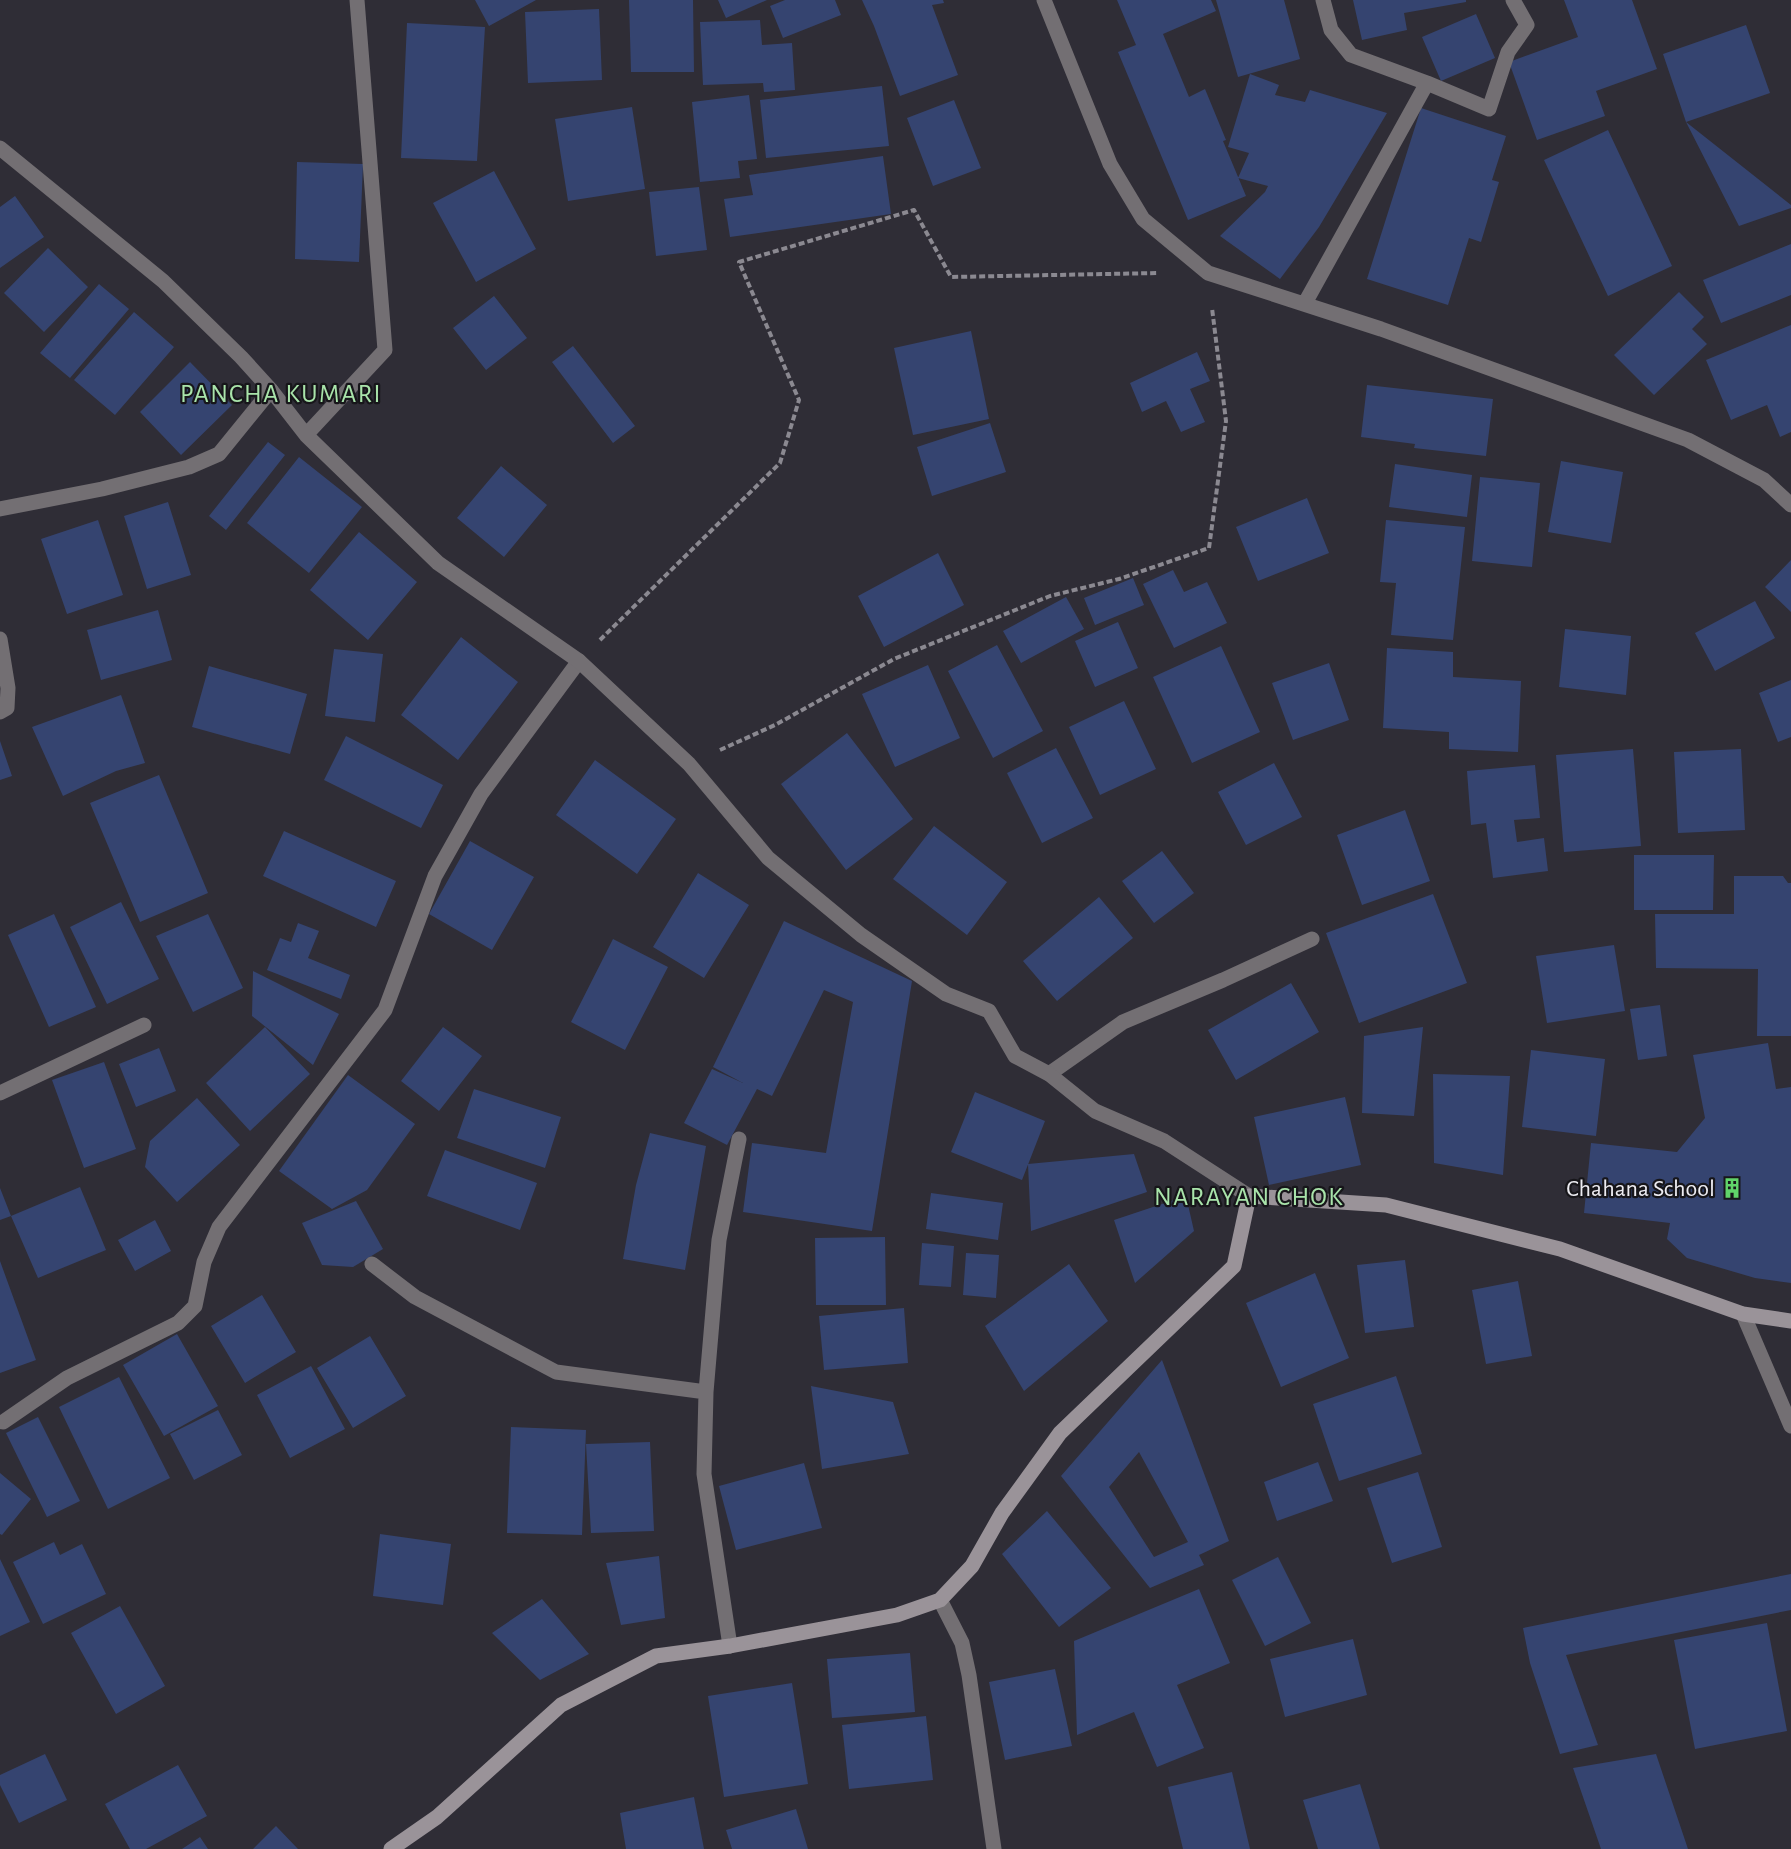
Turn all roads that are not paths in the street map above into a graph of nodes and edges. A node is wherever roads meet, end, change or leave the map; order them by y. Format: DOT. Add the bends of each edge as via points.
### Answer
graph roads {
  1 [pos="357,0"];
  2 [pos="1044,0"];
  3 [pos="1323,0"];
  4 [pos="1513,0"];
  5 [pos="1427,83"];
  6 [pos="0,148"];
  7 [pos="1305,303"];
  8 [pos="271,390"];
  9 [pos="306,435"];
  10 [pos="1791,506"];
  11 [pos="0,509"];
  12 [pos="0,639"];
  13 [pos="579,661"];
  14 [pos="0,712"];
  15 [pos="1312,939"];
  16 [pos="144,1025"];
  17 [pos="1049,1074"];
  18 [pos="0,1092"];
  19 [pos="739,1139"];
  20 [pos="1249,1196"];
  21 [pos="372,1264"];
  22 [pos="1743,1314"];
  23 [pos="1791,1321"];
  24 [pos="706,1392"];
  25 [pos="3,1422"];
  26 [pos="1791,1426"];
  27 [pos="940,1600"];
  28 [pos="730,1646"];
  29 [pos="391,1849"];
  30 [pos="994,1849"];
  1 -- 9 [label="street" via="385,350"];
  2 -- 7 [label="street" via="1110,164 1143,219 1208,273"];
  3 -- 5 [label="street" via="1331,30 1351,55"];
  4 -- 5 [label="street" via="1527,25 1508,51 1489,109"];
  5 -- 7 [label="street"];
  6 -- 8 [label="street" via="163,281"];
  7 -- 10 [label="street" via="1688,440 1764,480"];
  8 -- 9 [label="street"];
  8 -- 11 [label="street" via="219,454 189,467 102,489"];
  9 -- 13 [label="street" via="438,563"];
  12 -- 14 [label="street" via="8,688 7,708"];
  13 -- 17 [label="street" via="689,765 768,858 861,935 937,988 989,1011 1015,1056"];
  13 -- 25 [label="street" via="482,794 435,876 385,1010 219,1227 204,1262 195,1306 178,1323 67,1378"];
  15 -- 17 [label="street" via="1123,1022"];
  16 -- 18 [label="street"];
  17 -- 20 [label="street" via="1095,1111 1164,1141"];
  19 -- 24 [label="street" via="719,1239"];
  20 -- 22 [label="street" via="1386,1205 1560,1249"];
  20 -- 27 [label="street" via="1234,1266 1060,1433 1002,1513 972,1566"];
  21 -- 24 [label="street" via="415,1297 556,1372"];
  22 -- 23 [label="street"];
  22 -- 26 [label="street"];
  24 -- 28 [label="street" via="704,1474"];
  27 -- 28 [label="street" via="897,1615"];
  27 -- 30 [label="street" via="962,1643 969,1675"];
  28 -- 29 [label="street" via="656,1656 561,1705 437,1817"];
}
